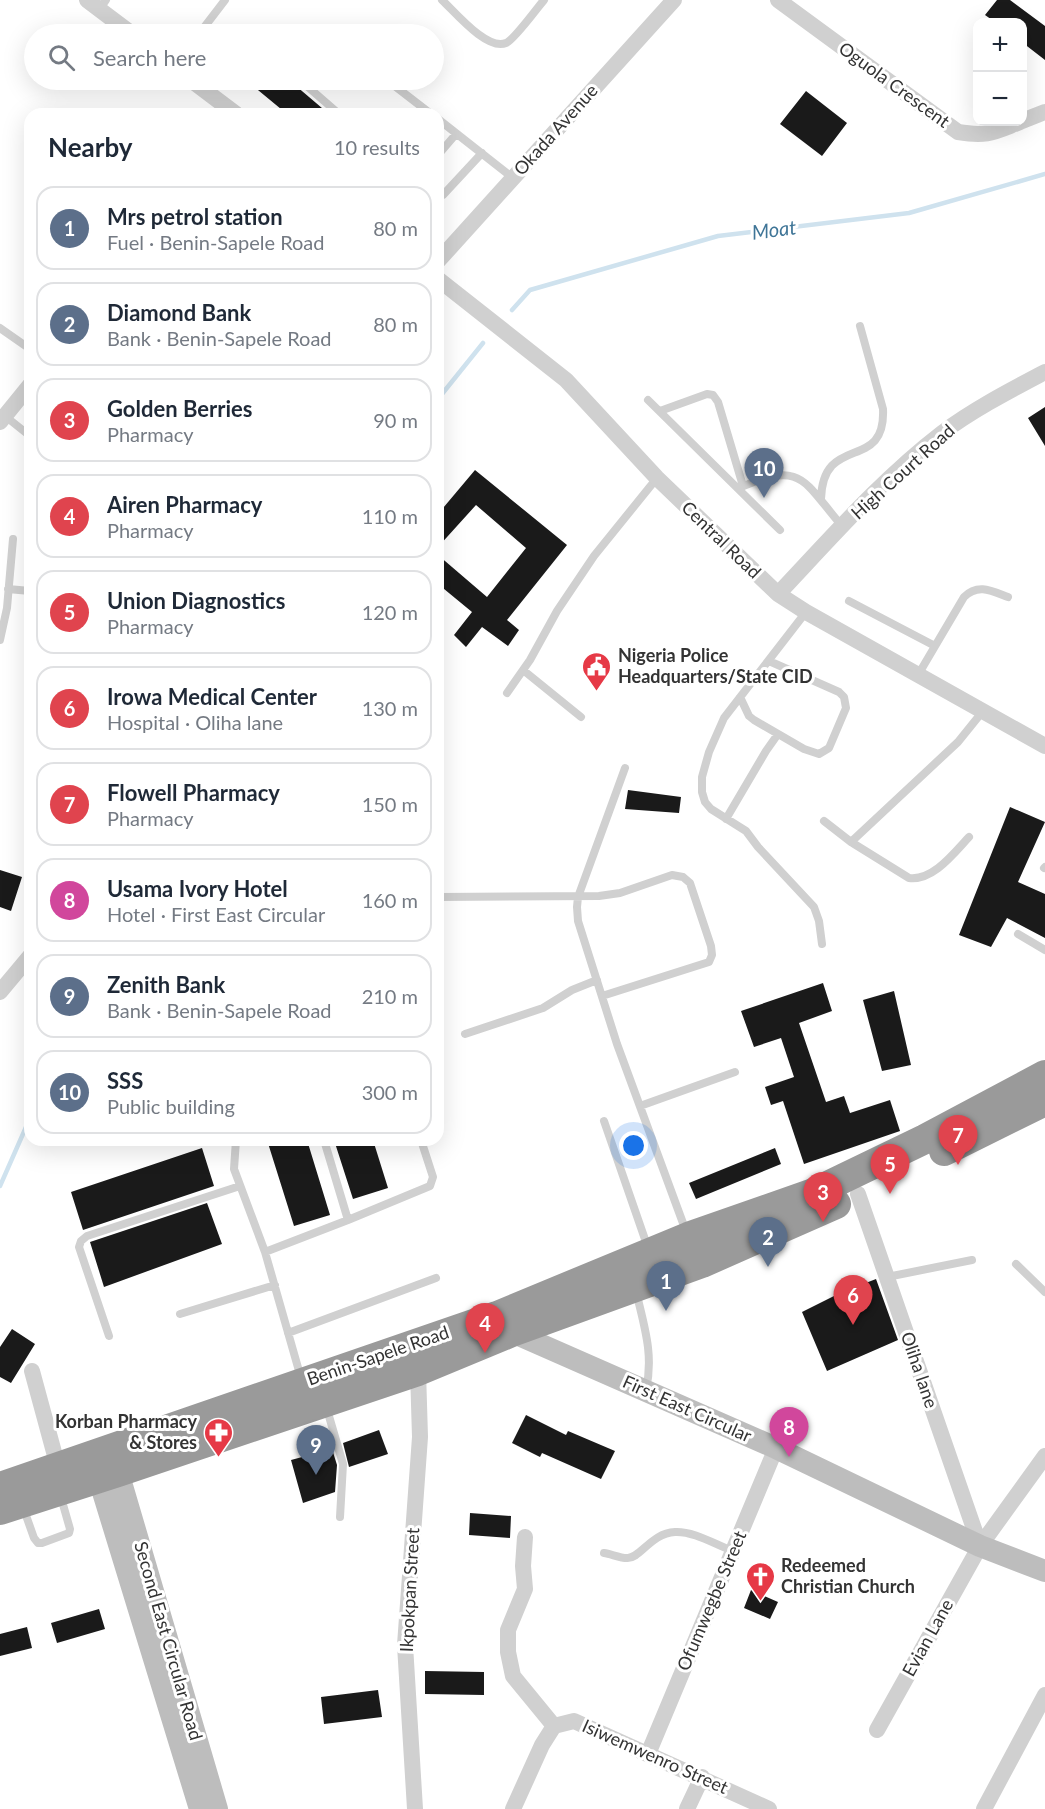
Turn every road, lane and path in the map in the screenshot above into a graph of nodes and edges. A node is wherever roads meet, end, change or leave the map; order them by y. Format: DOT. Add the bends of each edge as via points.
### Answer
graph roads {
  1 [pos="225,0"];
  2 [pos="442,0"];
  3 [pos="544,0"];
  4 [pos="674,0"];
  5 [pos="778,0"];
  6 [pos="97,3"];
  7 [pos="121,24"];
  8 [pos="207,24"];
  9 [pos="204,90"];
  10 [pos="311,90"];
  11 [pos="400,90"];
  12 [pos="227,108"];
  13 [pos="332,108"];
  14 [pos="423,108"];
  15 [pos="1045,112"];
  16 [pos="1027,119"];
  17 [pos="444,124"];
  18 [pos="1010,126"];
  19 [pos="456,134"];
  20 [pos="444,148"];
  21 [pos="482,153"];
  22 [pos="513,178"];
  23 [pos="444,194"];
  24 [pos="444,254"];
  25 [pos="444,284"];
  26 [pos="860,326"];
  27 [pos="0,328"];
  28 [pos="24,345"];
  29 [pos="1045,372"];
  30 [pos="24,393"];
  31 [pos="648,400"];
  32 [pos="660,411"];
  33 [pos="3,419"];
  34 [pos="24,432"];
  35 [pos="657,478"];
  36 [pos="741,487"];
  37 [pos="821,499"];
  38 [pos="842,526"];
  39 [pos="780,530"];
  40 [pos="13,539"];
  41 [pos="8,589"];
  42 [pos="24,590"];
  43 [pos="778,594"];
  44 [pos="1008,597"];
  45 [pos="849,601"];
  46 [pos="806,612"];
  47 [pos="0,639"];
  48 [pos="935,646"];
  49 [pos="769,661"];
  50 [pos="523,670"];
  51 [pos="918,675"];
  52 [pos="507,693"];
  53 [pos="740,697"];
  54 [pos="983,711"];
  55 [pos="581,717"];
  56 [pos="778,735"];
  57 [pos="1045,746"];
  58 [pos="625,768"];
  59 [pos="726,819"];
  60 [pos="824,821"];
  61 [pos="969,837"];
  62 [pos="851,842"];
  63 [pos="444,897"];
  64 [pos="578,897"];
  65 [pos="1018,934"];
  66 [pos="822,944"];
  67 [pos="1045,950"];
  68 [pos="24,963"];
  69 [pos="597,980"];
  70 [pos="0,992"];
  71 [pos="602,996"];
  72 [pos="465,1034"];
  73 [pos="735,1072"];
  74 [pos="1045,1075"];
  75 [pos="1045,1101"];
  76 [pos="640,1106"];
  77 [pos="604,1121"];
  78 [pos="236,1146"];
  79 [pos="326,1146"];
  80 [pos="423,1146"];
  81 [pos="240,1186"];
  82 [pos="858,1194"];
  83 [pos="348,1220"];
  84 [pos="688,1237"];
  85 [pos="265,1252"];
  86 [pos="650,1253"];
  87 [pos="972,1260"];
  88 [pos="1016,1264"];
  89 [pos="887,1276"];
  90 [pos="436,1278"];
  91 [pos="275,1285"];
  92 [pos="635,1288"];
  93 [pos="1045,1292"];
  94 [pos="180,1314"];
  95 [pos="504,1324"];
  96 [pos="288,1333"];
  97 [pos="109,1336"];
  98 [pos="32,1371"];
  99 [pos="418,1371"];
  100 [pos="646,1391"];
  101 [pos="310,1396"];
  102 [pos="776,1448"];
  103 [pos="1045,1456"];
  104 [pos="109,1476"];
  105 [pos="58,1479"];
  106 [pos="7,1500"];
  107 [pos="340,1517"];
  108 [pos="525,1537"];
  109 [pos="980,1546"];
  110 [pos="733,1551"];
  111 [pos="604,1553"];
  112 [pos="1045,1571"];
  113 [pos="1045,1695"];
  114 [pos="554,1726"];
  115 [pos="877,1730"];
  116 [pos="648,1754"];
  117 [pos="702,1777"];
  118 [pos="200,1809"];
  119 [pos="217,1809"];
  120 [pos="415,1809"];
  121 [pos="513,1809"];
  122 [pos="687,1809"];
  123 [pos="770,1809"];
  124 [pos="984,1809"];
  1 -- 8 [label="lane"];
  2 -- 3 [label="lane" via="485,40 496,45 508,43"];
  4 -- 22 [label="street, Okada Avenue"];
  5 -- 18 [label="street, Oguola Crescent" via="958,132 978,136"];
  6 -- 7 [label="street"];
  9 -- 12 [label="street"];
  10 -- 13 [label="lane"];
  11 -- 14 [label="lane"];
  15 -- 16 [label="street, Oguola Crescent"];
  17 -- 19 [label="lane"];
  19 -- 20 [label="lane"];
  19 -- 21 [label="lane"];
  21 -- 22 [label="lane"];
  21 -- 23 [label="lane"];
  22 -- 24 [label="street, Okada Avenue"];
  25 -- 35 [label="street, Central Road" via="567,380"];
  26 -- 37 [label="lane" via="884,420 872,445 831,465"];
  27 -- 28 [label="lane"];
  29 -- 38 [label="street, High Court Road" via="943,432"];
  30 -- 33 [label="street"];
  31 -- 32 [label="lane"];
  32 -- 36 [label="lane"];
  32 -- 36 [label="lane" via="713,395"];
  33 -- 34 [label="lane"];
  35 -- 43 [label="street, Central Road"];
  35 -- 50 [label="lane" via="594,556"];
  36 -- 37 [label="lane" via="772,476 790,476 802,480"];
  36 -- 39 [label="lane"];
  37 -- 38 [label="lane"];
  38 -- 43 [label="street, High Court Road"];
  40 -- 41 [label="lane"];
  41 -- 42 [label="lane"];
  41 -- 47 [label="lane"];
  43 -- 46 [label="street, Central Road"];
  44 -- 48 [label="lane" via="987,589 970,591"];
  45 -- 48 [label="lane"];
  46 -- 49 [label="lane"];
  46 -- 51 [label="street, Central Road"];
  48 -- 51 [label="lane"];
  49 -- 53 [label="lane"];
  49 -- 56 [label="lane" via="839,692 846,704 829,748 822,753 812,753"];
  50 -- 52 [label="lane"];
  50 -- 55 [label="lane"];
  51 -- 54 [label="street, Central Road"];
  53 -- 56 [label="lane" via="749,716"];
  53 -- 59 [label="lane" via="724,718 702,777 705,802"];
  54 -- 57 [label="street, Central Road"];
  54 -- 62 [label="lane" via="958,742"];
  56 -- 59 [label="lane"];
  58 -- 64 [label="lane"];
  59 -- 66 [label="lane" via="746,831 814,907"];
  60 -- 62 [label="lane"];
  61 -- 62 [label="lane" via="948,859 915,879"];
  63 -- 64 [label="lane"];
  64 -- 69 [label="lane" via="578,921"];
  64 -- 71 [label="lane" via="620,893 672,875 683,877 690,883 711,946 709,962"];
  65 -- 67 [label="lane"];
  68 -- 70 [label="street"];
  69 -- 71 [label="lane"];
  69 -- 72 [label="lane" via="543,1008"];
  71 -- 76 [label="lane"];
  73 -- 76 [label="lane"];
  74 -- 84 [label="highway, Benin-Sapele Road" via="811,1194"];
  75 -- 82 [label="highway, Benin-Sapele Road"];
  76 -- 84 [label="lane"];
  77 -- 86 [label="lane"];
  78 -- 81 [label="lane" via="234,1169"];
  79 -- 83 [label="lane"];
  80 -- 83 [label="lane" via="433,1177 430,1186"];
  81 -- 85 [label="lane"];
  81 -- 97 [label="lane" via="81,1241 79,1247"];
  82 -- 89 [label="street, Oliha lane"];
  82 -- 92 [label="highway, Benin-Sapele Road"];
  83 -- 85 [label="lane"];
  84 -- 86 [label="highway, Benin-Sapele Road"];
  85 -- 91 [label="lane"];
  86 -- 95 [label="highway, Benin-Sapele Road"];
  87 -- 89 [label="lane"];
  88 -- 93 [label="lane"];
  89 -- 109 [label="street, Oliha lane"];
  90 -- 96 [label="lane"];
  91 -- 94 [label="lane"];
  91 -- 96 [label="lane"];
  92 -- 95 [label="highway, Benin-Sapele Road"];
  92 -- 100 [label="lane" via="650,1356"];
  95 -- 99 [label="highway, Benin-Sapele Road"];
  95 -- 100 [label="main road, First East Circular"];
  95 -- 101 [label="highway, Benin-Sapele Road"];
  96 -- 101 [label="lane"];
  98 -- 105 [label="street"];
  99 -- 101 [label="highway, Benin-Sapele Road"];
  99 -- 120 [label="street, Ikpokpan Street" via="420,1437 405,1645"];
  100 -- 102 [label="main road, First East Circular"];
  101 -- 104 [label="highway, Benin-Sapele Road"];
  101 -- 105 [label="highway, Benin-Sapele Road"];
  101 -- 107 [label="lane" via="343,1464"];
  102 -- 109 [label="main road, First East Circular"];
  102 -- 110 [label="street, Ofumwegbe Street"];
  103 -- 109 [label="street, Evian Lane"];
  104 -- 105 [label="highway, Benin-Sapele Road"];
  104 -- 118 [label="main road, Second East Circular Road"];
  104 -- 119 [label="main road, Second East Circular Road"];
  105 -- 106 [label="highway, Benin-Sapele Road"];
  105 -- 106 [label="lane" via="70,1529 65,1535 38,1543"];
  108 -- 114 [label="street" via="525,1589 508,1630 508,1652 513,1676"];
  109 -- 112 [label="main road, First East Circular"];
  109 -- 115 [label="street, Evian Lane"];
  110 -- 111 [label="lane" via="679,1532 660,1535 632,1557"];
  110 -- 116 [label="street, Ofumwegbe Street"];
  113 -- 124 [label="street"];
  114 -- 116 [label="street, Isiwemwenro Street" via="574,1721"];
  114 -- 121 [label="street"];
  116 -- 117 [label="street, Isiwemwenro Street"];
  117 -- 122 [label="street"];
  117 -- 123 [label="street, Isiwemwenro Street"];
}
